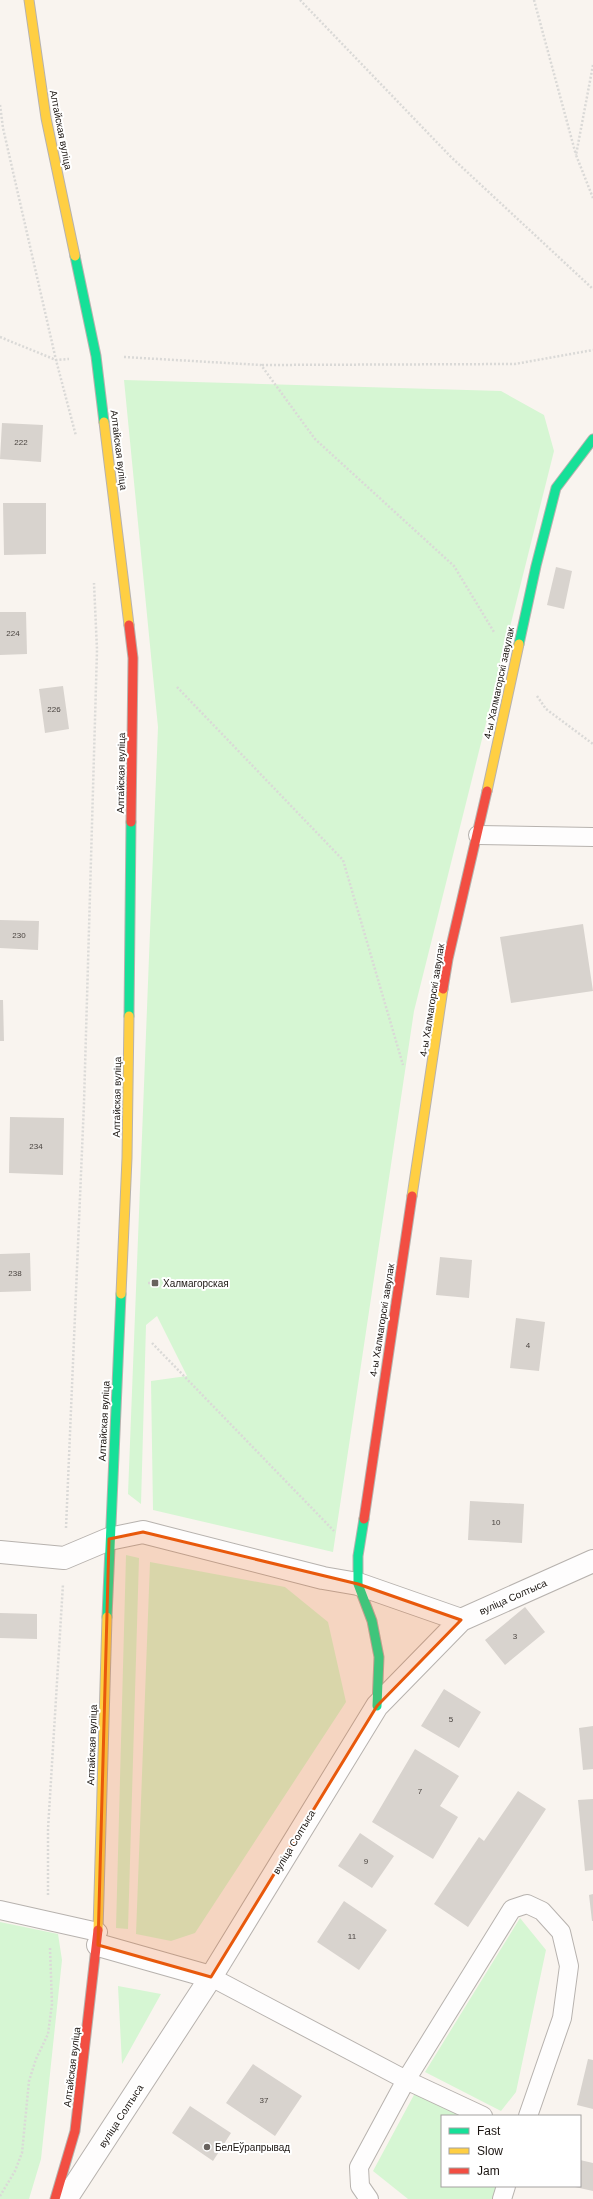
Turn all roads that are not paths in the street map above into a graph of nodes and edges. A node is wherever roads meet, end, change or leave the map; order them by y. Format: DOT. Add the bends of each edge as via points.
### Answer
graph roads {
  1 [pos="28,0"];
  2 [pos="593,439"];
  3 [pos="478,835"];
  4 [pos="593,837"];
  5 [pos="109,1539"];
  6 [pos="0,1552"];
  7 [pos="593,1561"];
  8 [pos="358,1584"];
  9 [pos="461,1620"];
  10 [pos="377,1706"];
  11 [pos="0,1910"];
  12 [pos="98,1938"];
  13 [pos="211,1977"];
  14 [pos="406,2080"];
  15 [pos="481,2115"];
  16 [pos="528,2115"];
  17 [pos="506,2187"];
  18 [pos="55,2199"];
  19 [pos="66,2199"];
  20 [pos="369,2199"];
  21 [pos="502,2199"];
  1 -- 5 [label="main road, Алтайская вуліца" via="46,118 96,356 133,658 127,1158"];
  2 -- 3 [label="main road, 4-ы Халмагорскі завулак" via="556,488"];
  3 -- 4 [label="lane"];
  3 -- 8 [label="main road, 4-ы Халмагорскі завулак" via="448,959 358,1556"];
  5 -- 6 [label="street" via="64,1558"];
  5 -- 8 [label="street" via="143,1532 323,1578"];
  5 -- 12 [label="main road, Алтайская вуліца"];
  7 -- 9 [label="street, вуліца Солтыса"];
  8 -- 9 [label="street"];
  8 -- 10 [label="main road" via="372,1621 379,1657"];
  9 -- 10 [label="street, вуліца Солтыса"];
  10 -- 13 [label="street, вуліца Солтыса"];
  11 -- 12 [label="lane" via="48,1921"];
  12 -- 13 [label="street"];
  12 -- 18 [label="main road, Алтайская вуліца" via="74,2131"];
  13 -- 14 [label="lane"];
  13 -- 19 [label="street, вуліца Солтыса"];
  14 -- 15 [label="lane"];
  14 -- 16 [label="lane" via="512,1909 527,1904 542,1911 561,1932 569,1966 562,2018"];
  14 -- 20 [label="lane" via="359,2167 360,2186"];
  17 -- 21 [label="lane"];
}
